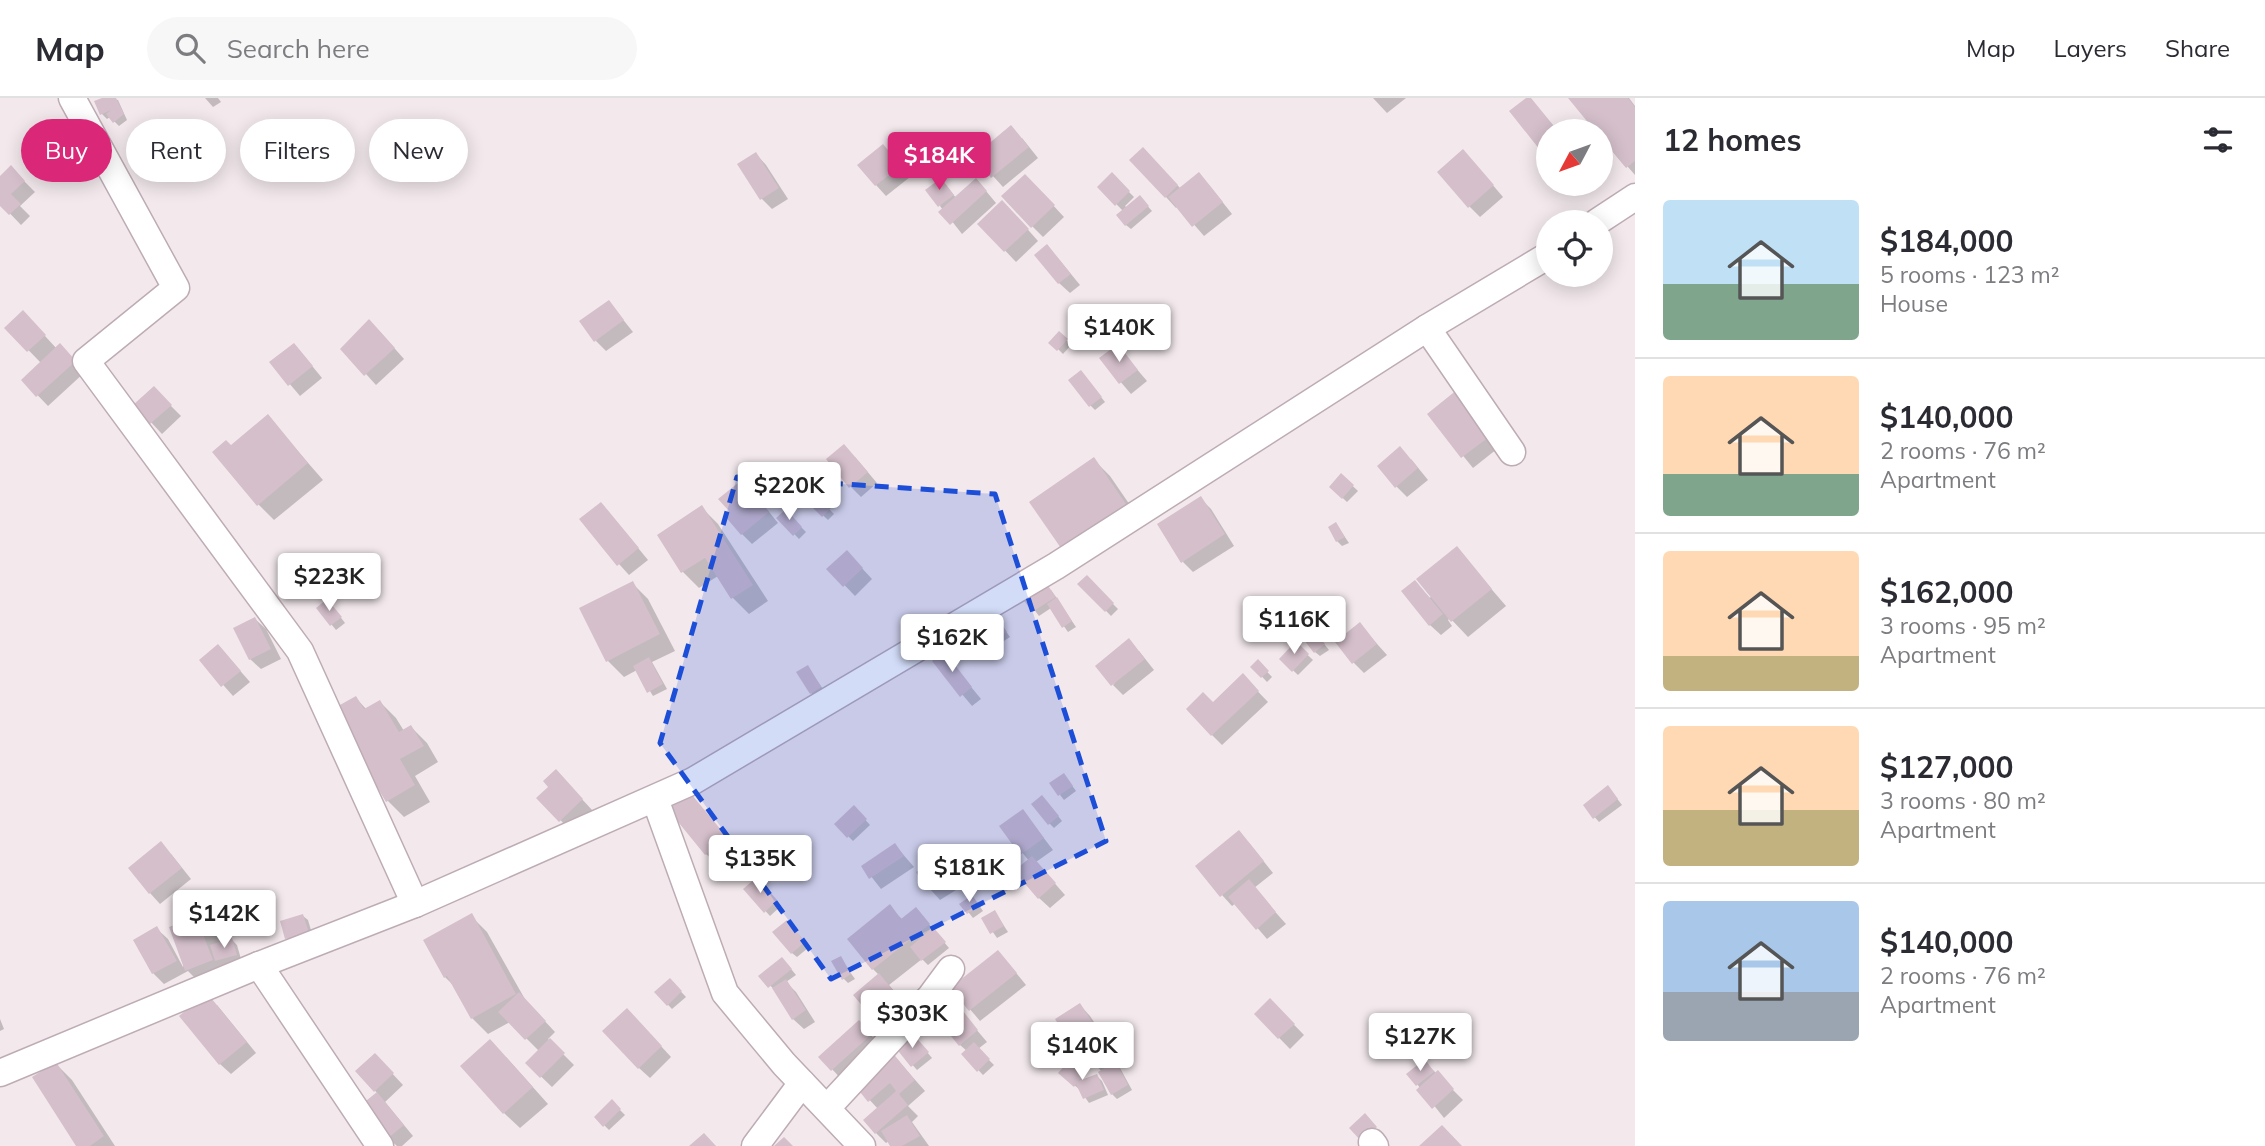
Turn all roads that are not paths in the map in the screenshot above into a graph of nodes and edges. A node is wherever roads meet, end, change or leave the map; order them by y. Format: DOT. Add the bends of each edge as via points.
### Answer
graph roads {
  1 [pos="72,98"];
  2 [pos="1635,197"];
  3 [pos="1613,211"];
  4 [pos="1536,263"];
  5 [pos="1427,328"];
  6 [pos="1512,452"];
  7 [pos="655,799"];
  8 [pos="415,904"];
  9 [pos="258,965"];
  10 [pos="951,969"];
  11 [pos="0,1073"];
  12 [pos="802,1083"];
  13 [pos="827,1108"];
  14 [pos="380,1146"];
  15 [pos="755,1146"];
  16 [pos="862,1146"];
  1 -- 8 [label="street" via="176,288 86,361 300,651"];
  2 -- 3 [label="street"];
  4 -- 5 [label="street"];
  5 -- 6 [label="street"];
  5 -- 7 [label="street" via="1056,566 693,781"];
  7 -- 8 [label="street"];
  7 -- 12 [label="street" via="725,993"];
  8 -- 9 [label="street"];
  9 -- 11 [label="street"];
  9 -- 14 [label="street"];
  10 -- 13 [label="street"];
  12 -- 13 [label="street"];
  12 -- 15 [label="street"];
  13 -- 16 [label="street"];
}
